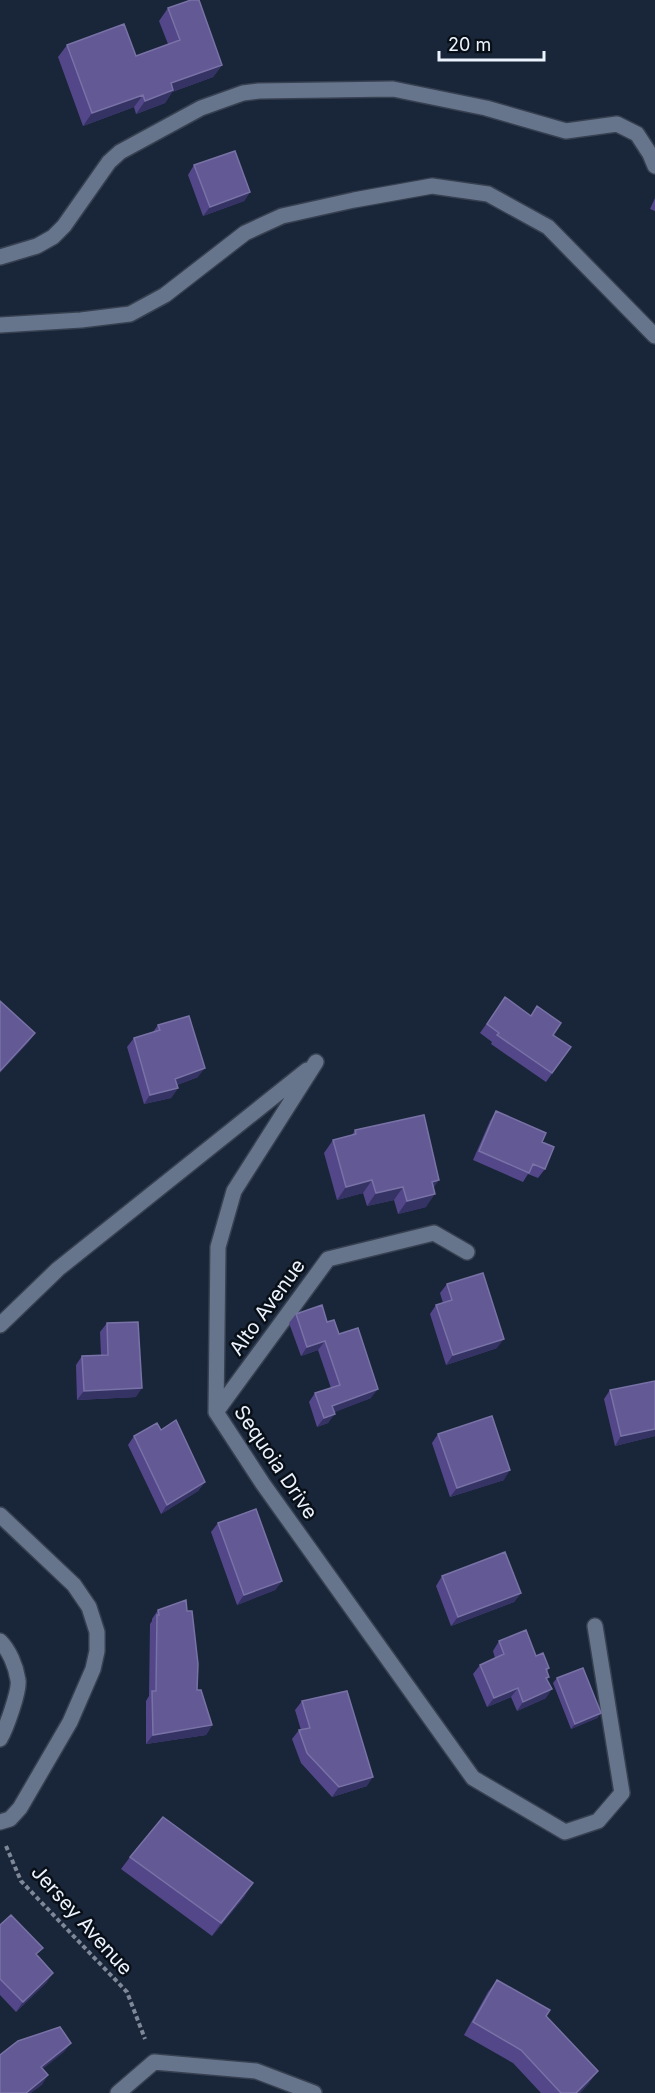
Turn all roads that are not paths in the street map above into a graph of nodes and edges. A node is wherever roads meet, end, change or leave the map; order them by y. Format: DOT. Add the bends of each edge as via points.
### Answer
graph roads {
  1 [pos="655,171"];
  2 [pos="0,257"];
  3 [pos="0,325"];
  4 [pos="655,336"];
  5 [pos="467,1252"];
  6 [pos="0,1325"];
  7 [pos="216,1412"];
  8 [pos="0,1515"];
  9 [pos="595,1626"];
  10 [pos="0,1641"];
  11 [pos="0,1739"];
  12 [pos="0,1822"];
  13 [pos="118,2093"];
  14 [pos="314,2093"];
  1 -- 2 [label="street" via="637,134 617,124 566,131 486,108 393,89 243,93 201,108 120,152 53,237"];
  3 -- 4 [label="street" via="130,314 165,295 245,233 282,216 432,186 488,194 548,227"];
  5 -- 7 [label="street, Alto Avenue" via="434,1233 328,1259"];
  6 -- 7 [label="street, Sequoia Drive" via="58,1269 316,1062 234,1191 218,1247"];
  7 -- 9 [label="street, Sequoia Drive" via="473,1778 565,1832 598,1821 622,1793"];
  8 -- 12 [label="street" via="74,1585 89,1607 97,1651 70,1722 20,1808 10,1819"];
  10 -- 11 [label="street" via="7,1648 19,1682"];
  13 -- 14 [label="street" via="154,2062 256,2071"];
}
